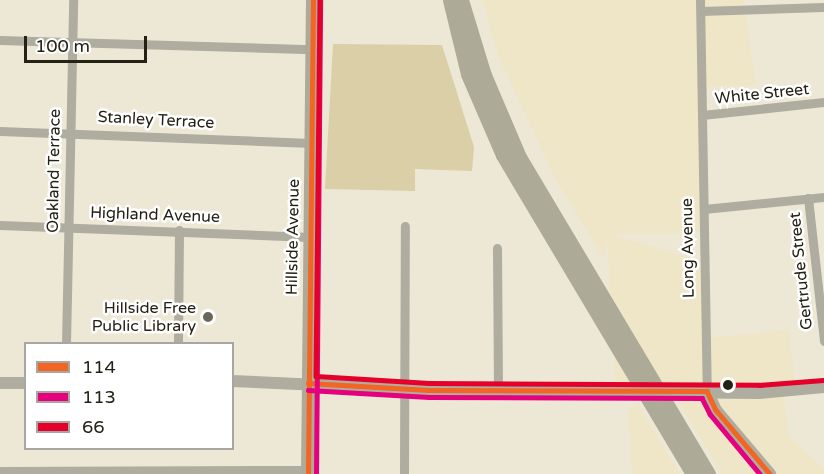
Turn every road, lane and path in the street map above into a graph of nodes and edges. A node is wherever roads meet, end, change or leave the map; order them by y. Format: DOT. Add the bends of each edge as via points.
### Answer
graph roads {
  1 [pos="73,0"];
  2 [pos="313,0"];
  3 [pos="450,0"];
  4 [pos="461,0"];
  5 [pos="700,0"];
  6 [pos="824,7"];
  7 [pos="701,11"];
  8 [pos="72,39"];
  9 [pos="0,40"];
  10 [pos="312,49"];
  11 [pos="824,102"];
  12 [pos="702,115"];
  13 [pos="0,131"];
  14 [pos="70,131"];
  15 [pos="311,143"];
  16 [pos="824,197"];
  17 [pos="808,198"];
  18 [pos="704,209"];
  19 [pos="0,225"];
  20 [pos="405,226"];
  21 [pos="68,227"];
  22 [pos="179,230"];
  23 [pos="310,237"];
  24 [pos="498,248"];
  25 [pos="824,341"];
  26 [pos="66,342"];
  27 [pos="178,342"];
  28 [pos="234,381"];
  29 [pos="0,383"];
  30 [pos="24,383"];
  31 [pos="308,383"];
  32 [pos="824,387"];
  33 [pos="404,388"];
  34 [pos="498,390"];
  35 [pos="707,391"];
  36 [pos="690,457"];
  37 [pos="0,471"];
  38 [pos="308,472"];
  39 [pos="404,474"];
  40 [pos="693,474"];
  41 [pos="708,474"];
  42 [pos="770,474"];
  1 -- 8 [label="street, Oakland Terrace"];
  2 -- 10 [label="main road, Hillside Avenue"];
  3 -- 36 [label="highway" via="471,81 496,142 658,416"];
  4 -- 36 [label="highway" via="481,68 509,137 674,418"];
  5 -- 7 [label="street, Long Avenue"];
  6 -- 7 [label="street"];
  7 -- 12 [label="street, Long Avenue"];
  8 -- 9 [label="street"];
  8 -- 10 [label="street"];
  8 -- 14 [label="street, Oakland Terrace"];
  10 -- 15 [label="main road, Hillside Avenue"];
  11 -- 12 [label="street, White Street"];
  12 -- 18 [label="street, Long Avenue"];
  13 -- 14 [label="street, Stanley Terrace"];
  14 -- 15 [label="street, Stanley Terrace"];
  14 -- 21 [label="street, Oakland Terrace"];
  15 -- 23 [label="main road, Hillside Avenue"];
  16 -- 17 [label="street"];
  17 -- 18 [label="street"];
  17 -- 25 [label="street, Gertrude Street"];
  18 -- 35 [label="street, Long Avenue"];
  19 -- 21 [label="street, Highland Avenue"];
  20 -- 33 [label="street"];
  21 -- 22 [label="street, Highland Avenue"];
  21 -- 26 [label="street, Oakland Terrace"];
  22 -- 23 [label="street, Highland Avenue"];
  22 -- 27 [label="street"];
  23 -- 31 [label="main road, Hillside Avenue"];
  24 -- 34 [label="street"];
  28 -- 31 [label="street"];
  29 -- 30 [label="street"];
  31 -- 33 [label="street"];
  31 -- 38 [label="main road, Hillside Avenue"];
  32 -- 35 [label="street" via="759,393"];
  33 -- 34 [label="street"];
  33 -- 39 [label="street"];
  34 -- 35 [label="street"];
  35 -- 42 [label="street, Long Avenue" via="716,410"];
  36 -- 40 [label="highway"];
  36 -- 41 [label="highway"];
  37 -- 38 [label="street"];
}
